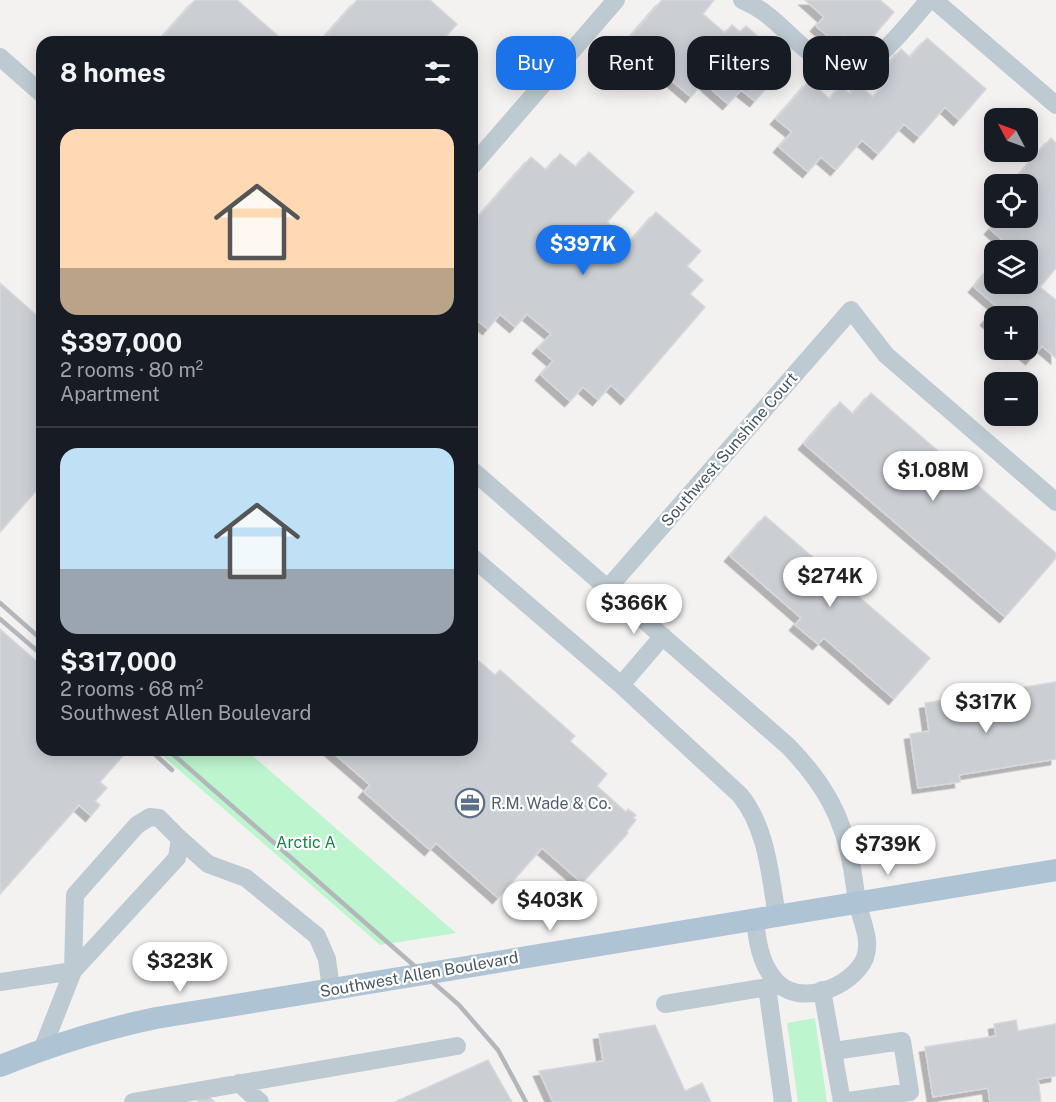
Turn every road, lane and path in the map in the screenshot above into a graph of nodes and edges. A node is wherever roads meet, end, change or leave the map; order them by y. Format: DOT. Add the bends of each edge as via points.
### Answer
graph roads {
  1 [pos="616,0"];
  2 [pos="742,0"];
  3 [pos="929,0"];
  4 [pos="934,0"];
  5 [pos="0,57"];
  6 [pos="36,89"];
  7 [pos="1056,105"];
  8 [pos="478,159"];
  9 [pos="478,475"];
  10 [pos="1056,502"];
  11 [pos="478,561"];
  12 [pos="608,588"];
  13 [pos="663,636"];
  14 [pos="621,685"];
  15 [pos="180,839"];
  16 [pos="1056,870"];
  17 [pos="857,902"];
  18 [pos="766,917"];
  19 [pos="73,971"];
  20 [pos="0,982"];
  21 [pos="774,986"];
  22 [pos="331,989"];
  23 [pos="822,990"];
  24 [pos="665,1004"];
  25 [pos="457,1046"];
  26 [pos="42,1050"];
  27 [pos="834,1051"];
  28 [pos="0,1066"];
  29 [pos="239,1083"];
  30 [pos="134,1102"];
  31 [pos="260,1102"];
  32 [pos="783,1102"];
  33 [pos="842,1102"];
  1 -- 8 [label="street"];
  2 -- 3 [label="street" via="766,13 818,60 839,69 864,66 886,48"];
  4 -- 7 [label="street"];
  5 -- 6 [label="street"];
  9 -- 12 [label="street"];
  10 -- 12 [label="street, Southwest Sunshine Court" via="886,355 851,310"];
  11 -- 14 [label="street"];
  12 -- 13 [label="street"];
  13 -- 14 [label="street"];
  13 -- 17 [label="street" via="788,746 817,779 837,812"];
  14 -- 18 [label="street" via="748,805 758,823 770,876"];
  15 -- 19 [label="street" via="177,858"];
  15 -- 19 [label="street" via="159,818 150,817 137,825 75,895"];
  15 -- 22 [label="street" via="207,864 246,878 316,936 327,959"];
  16 -- 17 [label="main road, Southwest Allen Boulevard"];
  17 -- 18 [label="main road, Southwest Allen Boulevard"];
  17 -- 23 [label="street" via="866,934 866,956 852,976"];
  18 -- 21 [label="street" via="756,937"];
  18 -- 22 [label="main road, Southwest Allen Boulevard"];
  19 -- 20 [label="street"];
  19 -- 26 [label="street"];
  21 -- 23 [label="street" via="800,993"];
  21 -- 24 [label="street"];
  21 -- 32 [label="street"];
  22 -- 26 [label="main road, Southwest Allen Boulevard" via="129,1023"];
  23 -- 27 [label="street"];
  25 -- 29 [label="street"];
  26 -- 28 [label="main road, Southwest Allen Boulevard"];
  27 -- 33 [label="street"];
  27 -- 33 [label="street" via="902,1041 910,1092"];
  29 -- 30 [label="street"];
  29 -- 31 [label="street"];
}
